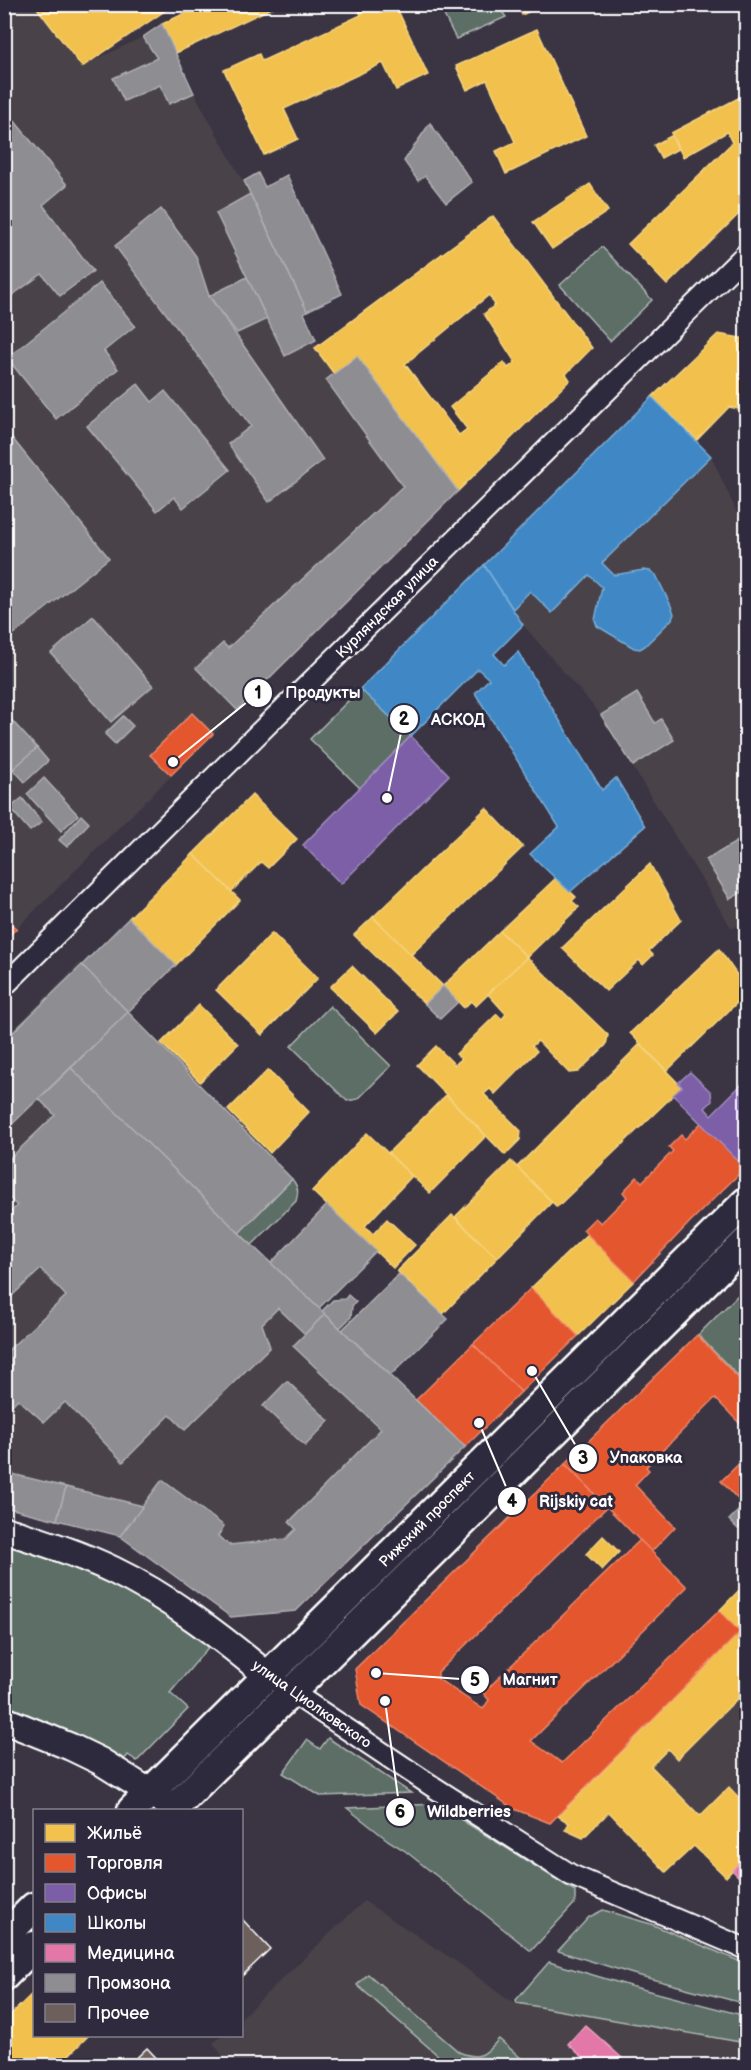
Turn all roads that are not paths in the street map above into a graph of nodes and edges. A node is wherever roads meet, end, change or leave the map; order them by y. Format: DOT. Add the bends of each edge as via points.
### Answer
graph roads {
  1 [pos="747,254"];
  2 [pos="4,986"];
  3 [pos="747,1202"];
  4 [pos="747,1242"];
  5 [pos="4,1530"];
  6 [pos="268,1676"];
  7 [pos="291,1692"];
  8 [pos="4,1720"];
  9 [pos="157,1805"];
  10 [pos="33,1908"];
  11 [pos="4,1937"];
  12 [pos="33,1947"];
  13 [pos="747,1949"];
  14 [pos="4,1976"];
  1 -- 2 [label="street, Курляндская улица"];
  3 -- 6 [label="main road, Рижский проспект"];
  4 -- 7 [label="main road, Рижский проспект"];
  5 -- 6 [label="street, улица Циолковского" via="73,1553 143,1586 230,1644"];
  6 -- 7 [label="street, улица Циолковского"];
  6 -- 9 [label="main road, Рижский проспект"];
  7 -- 9 [label="main road, Рижский проспект"];
  7 -- 13 [label="street, улица Циолковского" via="571,1875"];
  8 -- 9 [label="street" via="90,1756"];
  10 -- 11 [label="main road"];
  12 -- 14 [label="main road"];
}
